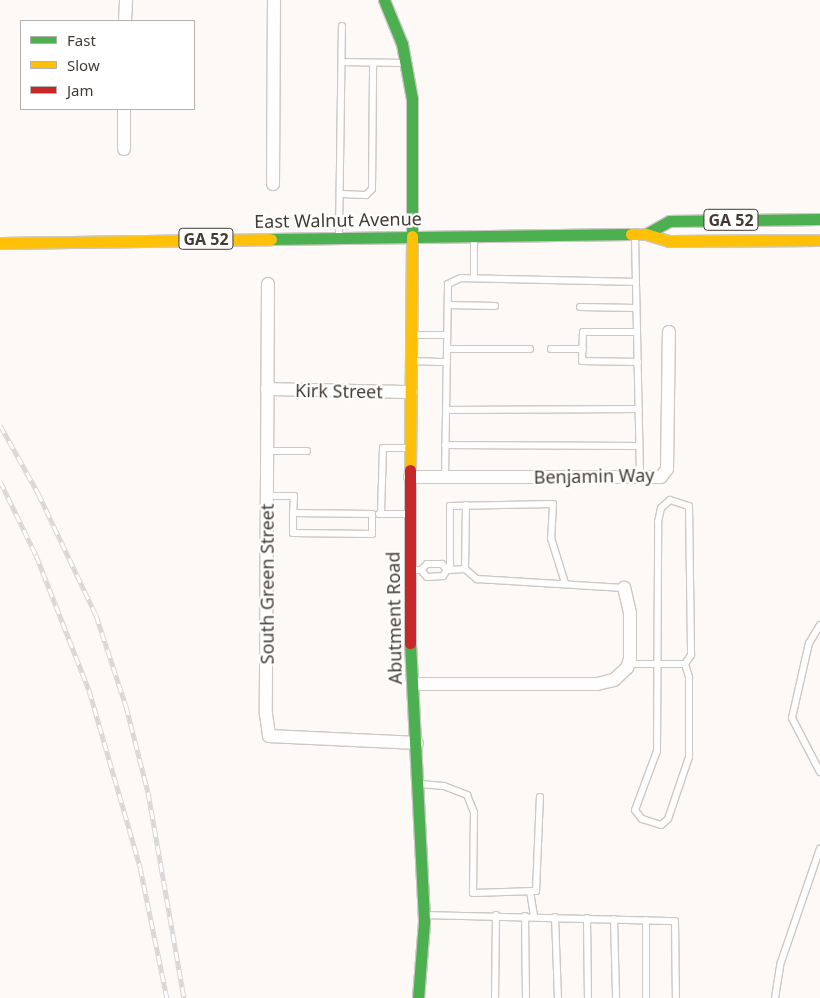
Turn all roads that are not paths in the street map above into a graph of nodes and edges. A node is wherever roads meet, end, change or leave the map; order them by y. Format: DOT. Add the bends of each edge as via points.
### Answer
graph roads {
  1 [pos="126,0"];
  2 [pos="274,0"];
  3 [pos="384,0"];
  4 [pos="126,20"];
  5 [pos="342,26"];
  6 [pos="342,62"];
  7 [pos="406,62"];
  8 [pos="373,63"];
  9 [pos="124,110"];
  10 [pos="124,149"];
  11 [pos="273,184"];
  12 [pos="340,194"];
  13 [pos="820,219"];
  14 [pos="641,234"];
  15 [pos="474,235"];
  16 [pos="412,236"];
  17 [pos="339,237"];
  18 [pos="820,240"];
  19 [pos="0,243"];
  20 [pos="474,278"];
  21 [pos="635,282"];
  22 [pos="268,284"];
  23 [pos="448,305"];
  24 [pos="495,306"];
  25 [pos="580,307"];
  26 [pos="636,308"];
  27 [pos="637,332"];
  28 [pos="669,332"];
  29 [pos="412,335"];
  30 [pos="447,336"];
  31 [pos="447,349"];
  32 [pos="530,349"];
  33 [pos="551,349"];
  34 [pos="583,349"];
  35 [pos="412,362"];
  36 [pos="447,362"];
  37 [pos="638,362"];
  38 [pos="267,389"];
  39 [pos="411,392"];
  40 [pos="638,409"];
  41 [pos="446,410"];
  42 [pos="445,445"];
  43 [pos="639,446"];
  44 [pos="410,448"];
  45 [pos="266,451"];
  46 [pos="307,451"];
  47 [pos="410,477"];
  48 [pos="445,477"];
  49 [pos="640,478"];
  50 [pos="267,496"];
  51 [pos="466,505"];
  52 [pos="293,513"];
  53 [pos="372,514"];
  54 [pos="382,514"];
  55 [pos="410,514"];
  56 [pos="465,569"];
  57 [pos="409,570"];
  58 [pos="421,570"];
  59 [pos="449,570"];
  60 [pos="565,583"];
  61 [pos="624,588"];
  62 [pos="820,625"];
  63 [pos="628,664"];
  64 [pos="658,664"];
  65 [pos="685,664"];
  66 [pos="412,684"];
  67 [pos="417,744"];
  68 [pos="820,772"];
  69 [pos="418,784"];
  70 [pos="540,797"];
  71 [pos="820,849"];
  72 [pos="530,891"];
  73 [pos="424,915"];
  74 [pos="496,915"];
  75 [pos="525,916"];
  76 [pos="534,916"];
  77 [pos="556,917"];
  78 [pos="587,918"];
  79 [pos="614,919"];
  80 [pos="646,920"];
  81 [pos="418,998"];
  82 [pos="495,998"];
  83 [pos="526,998"];
  84 [pos="558,998"];
  85 [pos="588,998"];
  86 [pos="616,998"];
  87 [pos="646,998"];
  88 [pos="676,998"];
  89 [pos="775,998"];
  1 -- 4 [label="street"];
  2 -- 11 [label="street"];
  3 -- 7 [label="main road, Abutment Road"];
  5 -- 6 [label="lane"];
  6 -- 8 [label="lane"];
  6 -- 12 [label="lane"];
  7 -- 8 [label="lane"];
  7 -- 16 [label="main road, Abutment Road" via="414,128"];
  8 -- 12 [label="lane" via="372,189 366,195"];
  9 -- 10 [label="street"];
  12 -- 17 [label="lane"];
  13 -- 14 [label="main road, East Walnut Avenue / GA 52" via="670,221"];
  14 -- 15 [label="main road, East Walnut Avenue / GA 52"];
  14 -- 18 [label="main road, East Walnut Avenue / GA 52" via="669,241"];
  14 -- 21 [label="lane"];
  15 -- 16 [label="main road, East Walnut Avenue / GA 52"];
  15 -- 20 [label="lane"];
  16 -- 17 [label="main road, East Walnut Avenue / GA 52"];
  16 -- 29 [label="main road, Abutment Road"];
  17 -- 19 [label="main road, East Walnut Avenue / GA 52"];
  20 -- 21 [label="lane"];
  20 -- 23 [label="lane" via="460,278 448,284"];
  21 -- 26 [label="lane"];
  22 -- 38 [label="street, South Green Street"];
  23 -- 24 [label="lane"];
  23 -- 30 [label="lane"];
  25 -- 26 [label="lane"];
  26 -- 27 [label="lane"];
  27 -- 34 [label="lane" via="583,332"];
  27 -- 37 [label="lane"];
  28 -- 49 [label="street, Benjamin Way" via="667,469 661,477"];
  29 -- 30 [label="lane"];
  29 -- 35 [label="main road, Abutment Road"];
  30 -- 31 [label="lane"];
  31 -- 32 [label="lane"];
  31 -- 36 [label="lane"];
  33 -- 34 [label="lane"];
  34 -- 37 [label="lane" via="582,361"];
  35 -- 36 [label="lane"];
  35 -- 39 [label="main road, Abutment Road"];
  36 -- 41 [label="lane"];
  37 -- 40 [label="lane"];
  38 -- 39 [label="street, Kirk Street"];
  38 -- 45 [label="street, South Green Street"];
  39 -- 44 [label="main road, Abutment Road"];
  40 -- 41 [label="lane"];
  40 -- 43 [label="lane"];
  41 -- 42 [label="lane"];
  42 -- 43 [label="lane"];
  42 -- 48 [label="lane"];
  43 -- 49 [label="lane"];
  44 -- 47 [label="main road, Abutment Road"];
  44 -- 54 [label="lane" via="383,448"];
  45 -- 46 [label="lane"];
  45 -- 50 [label="street, South Green Street"];
  47 -- 48 [label="street, Benjamin Way"];
  47 -- 55 [label="main road, Abutment Road"];
  48 -- 49 [label="street, Benjamin Way"];
  50 -- 52 [label="lane" via="294,496"];
  50 -- 67 [label="street, South Green Street" via="266,714 269,736"];
  51 -- 56 [label="lane"];
  51 -- 59 [label="lane" via="450,506"];
  51 -- 60 [label="lane" via="553,504 551,538"];
  52 -- 53 [label="lane"];
  52 -- 53 [label="lane" via="293,533 372,534"];
  53 -- 54 [label="lane"];
  54 -- 55 [label="lane"];
  55 -- 57 [label="main road, Abutment Road"];
  56 -- 59 [label="lane"];
  56 -- 60 [label="lane" via="477,579"];
  57 -- 58 [label="lane"];
  57 -- 66 [label="main road, Abutment Road"];
  58 -- 59 [label="lane" via="427,564 442,564"];
  58 -- 59 [label="lane" via="427,577 443,576"];
  60 -- 61 [label="lane"];
  61 -- 63 [label="street" via="630,613"];
  62 -- 68 [label="lane" via="809,643 792,718"];
  63 -- 64 [label="lane"];
  63 -- 66 [label="street" via="614,680 597,684"];
  64 -- 65 [label="lane"];
  64 -- 65 [label="lane" via="656,751 635,810 642,819 661,824 668,819 688,757 689,678"];
  64 -- 65 [label="lane" via="658,522 661,508 670,500 689,506 691,655"];
  66 -- 67 [label="main road, Abutment Road"];
  67 -- 69 [label="main road, Abutment Road"];
  69 -- 72 [label="lane" via="444,786 467,794 474,812 473,893"];
  69 -- 73 [label="main road, Abutment Road"];
  70 -- 72 [label="lane" via="536,891"];
  71 -- 89 [label="lane" via="781,962"];
  72 -- 76 [label="lane"];
  73 -- 74 [label="lane"];
  73 -- 81 [label="main road, Abutment Road"];
  74 -- 75 [label="lane"];
  74 -- 82 [label="lane"];
  75 -- 76 [label="lane"];
  75 -- 83 [label="lane"];
  76 -- 77 [label="lane"];
  77 -- 78 [label="lane"];
  77 -- 84 [label="lane"];
  78 -- 79 [label="lane"];
  78 -- 85 [label="lane"];
  79 -- 80 [label="lane"];
  79 -- 86 [label="lane"];
  80 -- 87 [label="lane"];
  80 -- 88 [label="lane" via="675,921"];
}
